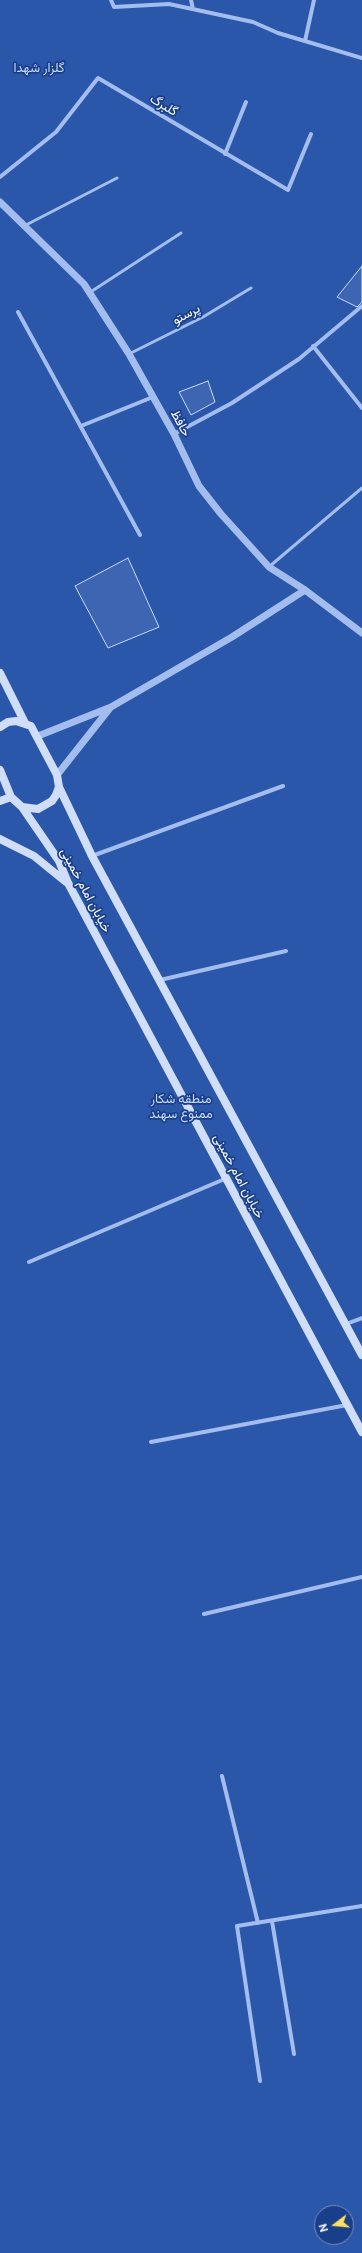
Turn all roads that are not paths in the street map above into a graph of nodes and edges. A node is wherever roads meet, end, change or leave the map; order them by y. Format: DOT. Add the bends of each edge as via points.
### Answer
graph roads {
  1 [pos="112,0"];
  2 [pos="191,0"];
  3 [pos="314,0"];
  4 [pos="194,9"];
  5 [pos="305,41"];
  6 [pos="362,58"];
  7 [pos="246,102"];
  8 [pos="311,134"];
  9 [pos="225,154"];
  10 [pos="0,177"];
  11 [pos="117,178"];
  12 [pos="0,202"];
  13 [pos="26,225"];
  14 [pos="181,233"];
  15 [pos="251,288"];
  16 [pos="89,292"];
  17 [pos="362,306"];
  18 [pos="18,312"];
  19 [pos="313,346"];
  20 [pos="130,354"];
  21 [pos="153,397"];
  22 [pos="362,408"];
  23 [pos="81,426"];
  24 [pos="174,434"];
  25 [pos="362,488"];
  26 [pos="140,535"];
  27 [pos="269,567"];
  28 [pos="305,590"];
  29 [pos="362,632"];
  30 [pos="0,673"];
  31 [pos="111,707"];
  32 [pos="25,723"];
  33 [pos="0,727"];
  34 [pos="38,736"];
  35 [pos="0,770"];
  36 [pos="57,776"];
  37 [pos="283,786"];
  38 [pos="59,787"];
  39 [pos="11,797"];
  40 [pos="0,801"];
  41 [pos="22,807"];
  42 [pos="0,839"];
  43 [pos="92,856"];
  44 [pos="68,884"];
  45 [pos="286,951"];
  46 [pos="159,980"];
  47 [pos="227,1178"];
  48 [pos="29,1262"];
  49 [pos="362,1318"];
  50 [pos="345,1324"];
  51 [pos="362,1355"];
  52 [pos="348,1405"];
  53 [pos="362,1432"];
  54 [pos="151,1442"];
  55 [pos="362,1577"];
  56 [pos="204,1614"];
  57 [pos="222,1776"];
  58 [pos="362,1906"];
  59 [pos="272,1921"];
  60 [pos="258,1923"];
  61 [pos="294,2054"];
  62 [pos="260,2081"];
  1 -- 4 [label="street" via="114,7 169,4"];
  2 -- 4 [label="street"];
  3 -- 5 [label="street"];
  4 -- 5 [label="street" via="253,22"];
  5 -- 6 [label="street"];
  7 -- 9 [label="street"];
  8 -- 9 [label="street, گلبرگ" via="288,190"];
  9 -- 10 [label="street, گلبرگ" via="98,78 56,132"];
  11 -- 13 [label="lane"];
  12 -- 13 [label="street, حافظ"];
  13 -- 16 [label="street, حافظ"];
  14 -- 16 [label="lane"];
  15 -- 20 [label="lane, پرستو" via="203,317"];
  16 -- 20 [label="street, حافظ"];
  17 -- 19 [label="street"];
  18 -- 23 [label="street"];
  19 -- 22 [label="street"];
  19 -- 24 [label="street" via="232,403"];
  20 -- 21 [label="street, حافظ"];
  21 -- 23 [label="street"];
  21 -- 24 [label="street, حافظ"];
  23 -- 26 [label="street"];
  24 -- 27 [label="street, حافظ" via="199,486"];
  25 -- 27 [label="lane"];
  27 -- 28 [label="street, حافظ"];
  28 -- 29 [label="street, حافظ"];
  28 -- 31 [label="street"];
  30 -- 32 [label="main road"];
  31 -- 34 [label="street"];
  31 -- 36 [label="street"];
  32 -- 33 [label="main road" via="12,722"];
  32 -- 34 [label="main road, خیابان امام خمینی" via="31,726"];
  34 -- 36 [label="main road, خیابان امام خمینی"];
  35 -- 39 [label="main road"];
  36 -- 38 [label="main road, خیابان امام خمینی"];
  37 -- 43 [label="street"];
  38 -- 41 [label="main road" via="52,802 46,807"];
  38 -- 43 [label="main road, خیابان امام خمینی"];
  39 -- 40 [label="main road"];
  39 -- 41 [label="main road, خیابان امام خمینی"];
  41 -- 44 [label="main road, خیابان امام خمینی" via="59,861"];
  42 -- 44 [label="main road" via="34,856"];
  43 -- 46 [label="main road, خیابان امام خمینی"];
  44 -- 47 [label="main road, خیابان امام خمینی"];
  45 -- 46 [label="street"];
  46 -- 50 [label="main road, خیابان امام خمینی"];
  47 -- 48 [label="street"];
  47 -- 52 [label="main road, خیابان امام خمینی"];
  49 -- 50 [label="street"];
  50 -- 51 [label="main road, خیابان امام خمینی"];
  52 -- 53 [label="main road, خیابان امام خمینی"];
  52 -- 54 [label="street"];
  55 -- 56 [label="street"];
  57 -- 60 [label="street"];
  58 -- 59 [label="street"];
  59 -- 60 [label="street"];
  59 -- 61 [label="street"];
  60 -- 62 [label="street" via="237,1926"];
}
